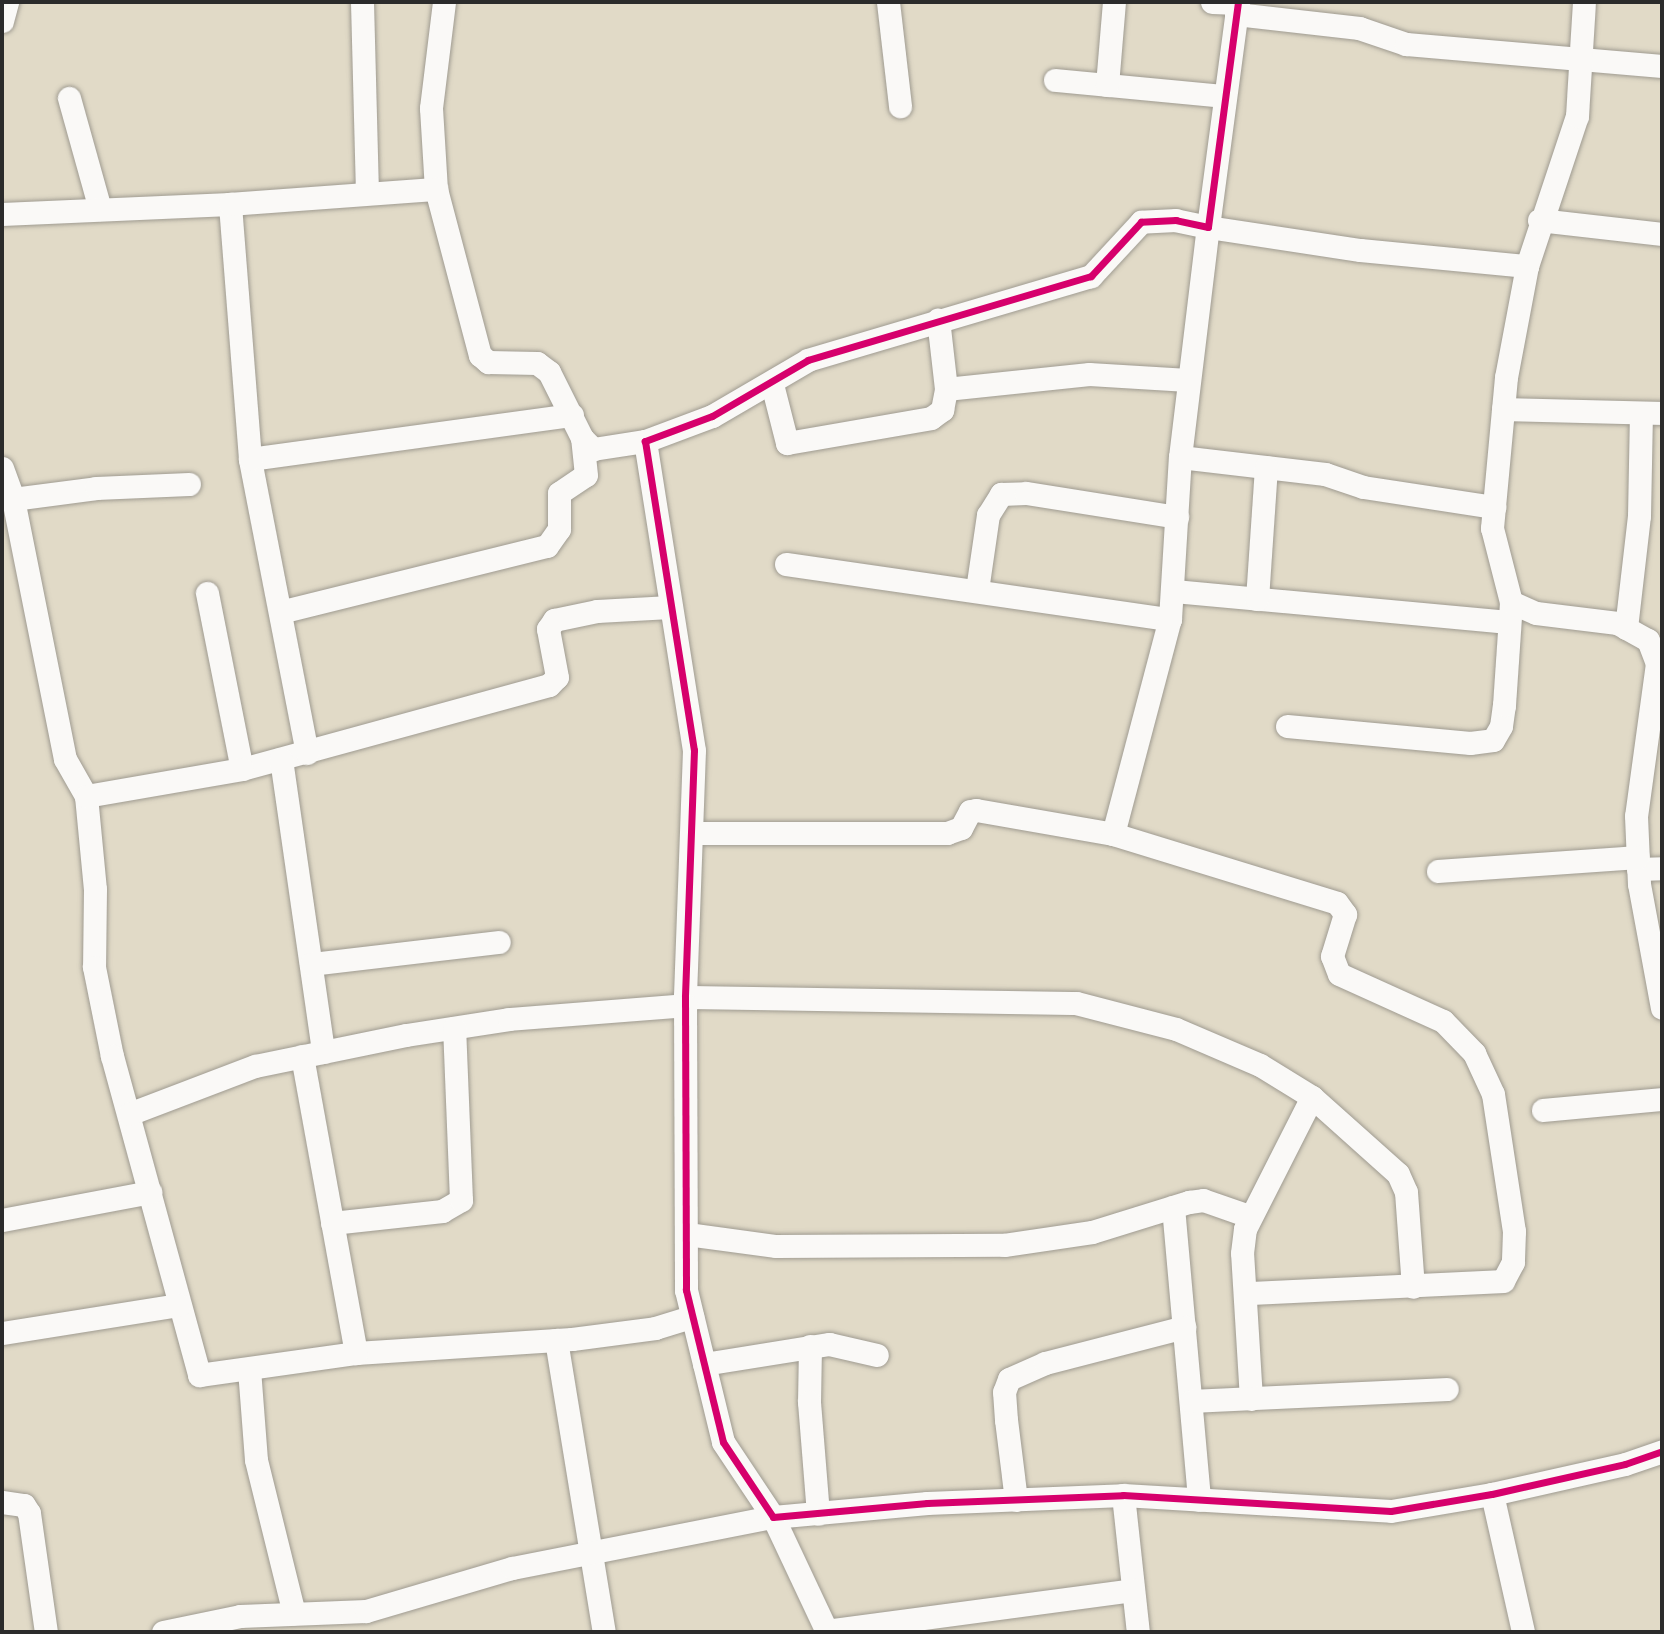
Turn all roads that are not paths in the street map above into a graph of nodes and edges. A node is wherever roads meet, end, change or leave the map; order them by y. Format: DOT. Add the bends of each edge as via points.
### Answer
graph roads {
  1 [pos="6,2"];
  2 [pos="362,2"];
  3 [pos="444,2"];
  4 [pos="888,2"];
  5 [pos="1114,2"];
  6 [pos="1212,2"];
  7 [pos="1584,2"];
  8 [pos="1237,6"];
  9 [pos="2,21"];
  10 [pos="1579,57"];
  11 [pos="1662,66"];
  12 [pos="1055,80"];
  13 [pos="1107,85"];
  14 [pos="1224,96"];
  15 [pos="69,98"];
  16 [pos="900,106"];
  17 [pos="436,189"];
  18 [pos="366,193"];
  19 [pos="230,204"];
  20 [pos="100,209"];
  21 [pos="2,214"];
  22 [pos="1539,220"];
  23 [pos="1208,227"];
  24 [pos="1662,234"];
  25 [pos="1527,266"];
  26 [pos="938,319"];
  27 [pos="1188,380"];
  28 [pos="772,384"];
  29 [pos="946,389"];
  30 [pos="1503,409"];
  31 [pos="1652,414"];
  32 [pos="572,415"];
  33 [pos="582,438"];
  34 [pos="645,441"];
  35 [pos="1180,457"];
  36 [pos="250,459"];
  37 [pos="1266,467"];
  38 [pos="2,468"];
  39 [pos="189,484"];
  40 [pos="13,499"];
  41 [pos="1494,507"];
  42 [pos="1177,517"];
  43 [pos="786,564"];
  44 [pos="977,590"];
  45 [pos="1174,591"];
  46 [pos="207,593"];
  47 [pos="1257,599"];
  48 [pos="670,607"];
  49 [pos="280,612"];
  50 [pos="1510,612"];
  51 [pos="1170,619"];
  52 [pos="1626,628"];
  53 [pos="1659,663"];
  54 [pos="1287,726"];
  55 [pos="307,753"];
  56 [pos="281,760"];
  57 [pos="1653,762"];
  58 [pos="242,769"];
  59 [pos="86,796"];
  60 [pos="693,833"];
  61 [pos="1113,834"];
  62 [pos="1638,863"];
  63 [pos="1662,868"];
  64 [pos="1438,871"];
  65 [pos="499,942"];
  66 [pos="311,964"];
  67 [pos="685,1001"];
  68 [pos="1662,1008"];
  69 [pos="454,1028"];
  70 [pos="313,1054"];
  71 [pos="1311,1097"];
  72 [pos="1662,1099"];
  73 [pos="1543,1110"];
  74 [pos="129,1114"];
  75 [pos="150,1192"];
  76 [pos="1173,1207"];
  77 [pos="1249,1216"];
  78 [pos="2,1220"];
  79 [pos="332,1223"];
  80 [pos="687,1234"];
  81 [pos="1413,1287"];
  82 [pos="1246,1293"];
  83 [pos="178,1305"];
  84 [pos="692,1317"];
  85 [pos="1184,1327"];
  86 [pos="2,1333"];
  87 [pos="556,1340"];
  88 [pos="810,1346"];
  89 [pos="356,1353"];
  90 [pos="877,1355"];
  91 [pos="704,1364"];
  92 [pos="249,1369"];
  93 [pos="1447,1389"];
  94 [pos="1251,1399"];
  95 [pos="1191,1401"];
  96 [pos="1662,1451"];
  97 [pos="1492,1494"];
  98 [pos="1123,1496"];
  99 [pos="1016,1500"];
  100 [pos="1199,1500"];
  101 [pos="2,1502"];
  102 [pos="818,1514"];
  103 [pos="773,1517"];
  104 [pos="590,1554"];
  105 [pos="1132,1590"];
  106 [pos="294,1614"];
  107 [pos="827,1631"];
  108 [pos="46,1632"];
  109 [pos="163,1632"];
  110 [pos="604,1632"];
  111 [pos="1138,1632"];
  112 [pos="1523,1632"];
  1 -- 9 [label="street"];
  2 -- 18 [label="street"];
  3 -- 17 [label="street" via="431,108"];
  4 -- 16 [label="street"];
  5 -- 13 [label="street"];
  6 -- 8 [label="street"];
  7 -- 10 [label="street"];
  8 -- 10 [label="street" via="1359,28 1406,44"];
  8 -- 14 [label="street"];
  10 -- 11 [label="street"];
  10 -- 22 [label="street" via="1571,143"];
  12 -- 13 [label="street"];
  13 -- 14 [label="street"];
  14 -- 23 [label="street"];
  15 -- 20 [label="street"];
  17 -- 18 [label="street"];
  17 -- 32 [label="street" via="480,355 488,362 537,363 560,387"];
  18 -- 19 [label="street"];
  19 -- 20 [label="street"];
  19 -- 36 [label="street"];
  20 -- 21 [label="street"];
  22 -- 24 [label="street"];
  22 -- 25 [label="street"];
  23 -- 25 [label="street" via="1360,250"];
  23 -- 26 [label="street" via="1176,220 1141,222 1091,276"];
  23 -- 27 [label="street"];
  25 -- 30 [label="street"];
  26 -- 28 [label="street" via="808,360"];
  26 -- 29 [label="street"];
  27 -- 29 [label="street" via="1089,374"];
  27 -- 35 [label="street"];
  28 -- 29 [label="street" via="784,439 794,444 931,418 942,410"];
  28 -- 34 [label="street" via="712,416"];
  30 -- 31 [label="street"];
  30 -- 41 [label="street"];
  31 -- 52 [label="street"];
  32 -- 33 [label="street"];
  32 -- 36 [label="street"];
  33 -- 34 [label="street" via="593,449 604,451"];
  33 -- 49 [label="street" via="586,475 559,494 559,529 547,546"];
  34 -- 48 [label="street"];
  35 -- 37 [label="street"];
  35 -- 42 [label="street"];
  36 -- 49 [label="street"];
  37 -- 41 [label="street"];
  37 -- 47 [label="street"];
  38 -- 40 [label="street"];
  39 -- 40 [label="street" via="108,487"];
  40 -- 59 [label="street" via="65,759"];
  41 -- 50 [label="street" via="1492,528"];
  42 -- 44 [label="street" via="1026,493 1001,494 988,515"];
  42 -- 45 [label="street"];
  43 -- 44 [label="street"];
  44 -- 51 [label="street"];
  45 -- 47 [label="street"];
  45 -- 51 [label="street"];
  46 -- 58 [label="street"];
  47 -- 50 [label="street"];
  48 -- 55 [label="street" via="597,611 554,620 548,629 557,677 549,685"];
  48 -- 60 [label="street" via="694,750"];
  49 -- 55 [label="street"];
  50 -- 52 [label="street" via="1617,623"];
  50 -- 54 [label="street" via="1501,726 1493,740 1470,743"];
  51 -- 61 [label="street"];
  52 -- 53 [label="street" via="1648,640"];
  53 -- 57 [label="street"];
  55 -- 56 [label="street"];
  56 -- 58 [label="street"];
  56 -- 66 [label="street"];
  57 -- 62 [label="street" via="1636,816"];
  58 -- 59 [label="street"];
  59 -- 74 [label="street" via="95,889 94,967"];
  60 -- 61 [label="street" via="947,833 956,831 970,811 976,810"];
  60 -- 67 [label="street"];
  61 -- 81 [label="street" via="1337,903 1345,914 1332,956 1339,974 1443,1020 1474,1053 1493,1094 1509,1177 1513,1262 1503,1281"];
  62 -- 63 [label="street"];
  62 -- 64 [label="street"];
  62 -- 68 [label="street"];
  65 -- 66 [label="street"];
  66 -- 70 [label="street"];
  67 -- 69 [label="street"];
  67 -- 71 [label="street" via="1076,1003 1176,1029 1260,1066"];
  67 -- 80 [label="street"];
  69 -- 70 [label="street"];
  69 -- 79 [label="street" via="461,1200 442,1211"];
  70 -- 74 [label="street" via="255,1066"];
  70 -- 79 [label="street"];
  71 -- 77 [label="street"];
  71 -- 81 [label="street" via="1398,1174 1406,1192"];
  72 -- 73 [label="street"];
  74 -- 75 [label="street"];
  75 -- 78 [label="street"];
  75 -- 83 [label="street"];
  76 -- 77 [label="street" via="1203,1200"];
  76 -- 80 [label="street" via="1092,1232 1004,1245 776,1246"];
  76 -- 85 [label="street"];
  77 -- 82 [label="street" via="1242,1253"];
  79 -- 89 [label="street"];
  80 -- 84 [label="street" via="686,1290"];
  81 -- 82 [label="street"];
  82 -- 94 [label="street"];
  83 -- 86 [label="street"];
  83 -- 92 [label="street" via="199,1375"];
  84 -- 87 [label="street" via="655,1328"];
  84 -- 91 [label="street"];
  85 -- 95 [label="street"];
  85 -- 99 [label="street" via="1045,1363 1009,1379 1006,1420"];
  87 -- 89 [label="street"];
  87 -- 104 [label="street"];
  88 -- 90 [label="street" via="849,1346"];
  88 -- 91 [label="street"];
  88 -- 102 [label="street" via="809,1402"];
  89 -- 92 [label="street"];
  91 -- 103 [label="street" via="723,1442"];
  92 -- 106 [label="street" via="256,1460"];
  93 -- 94 [label="street"];
  94 -- 95 [label="street"];
  95 -- 100 [label="street"];
  96 -- 97 [label="street"];
  97 -- 100 [label="street" via="1391,1511"];
  97 -- 112 [label="street"];
  98 -- 99 [label="street"];
  98 -- 100 [label="street"];
  98 -- 105 [label="street"];
  99 -- 102 [label="street"];
  101 -- 108 [label="street" via="24,1505 29,1513"];
  102 -- 103 [label="street"];
  103 -- 104 [label="street"];
  103 -- 107 [label="street"];
  104 -- 106 [label="street" via="491,1573 366,1611"];
  104 -- 110 [label="street"];
  105 -- 107 [label="street"];
  105 -- 111 [label="street"];
  106 -- 109 [label="street" via="240,1616"];
}
